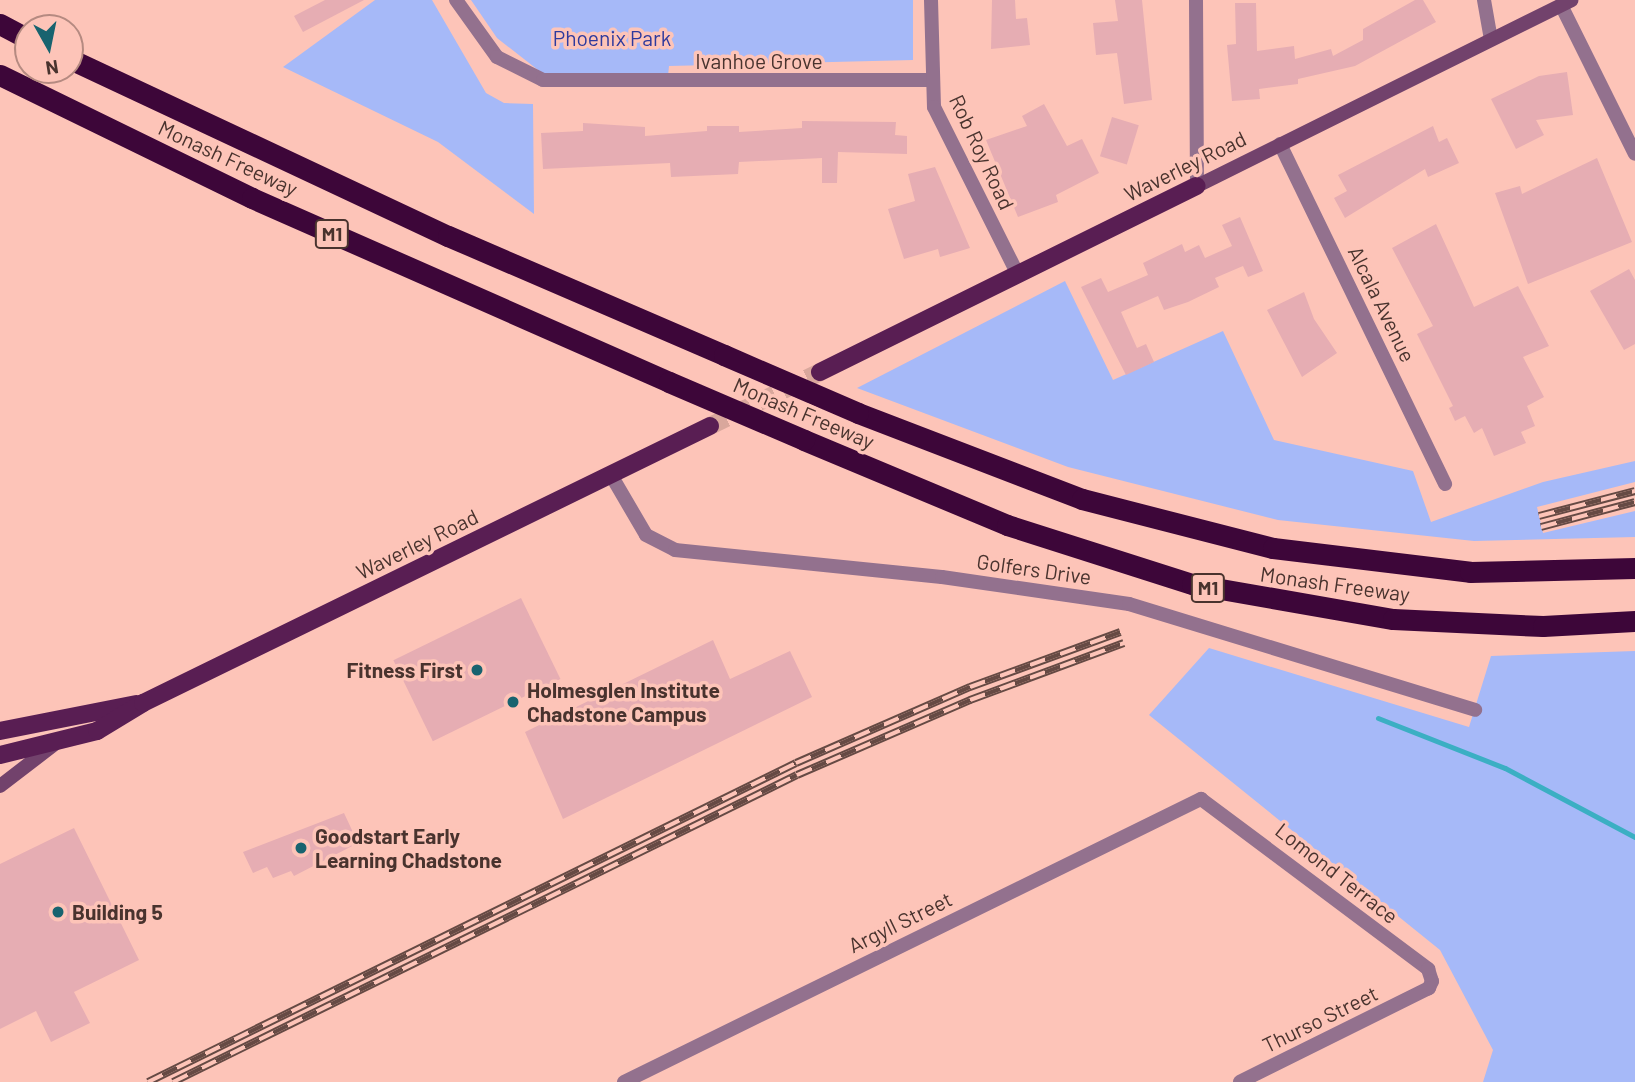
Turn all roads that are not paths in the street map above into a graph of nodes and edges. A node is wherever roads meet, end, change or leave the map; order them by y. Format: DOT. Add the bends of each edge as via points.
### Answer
graph roads {
  1 [pos="456,0"];
  2 [pos="930,0"];
  3 [pos="1196,0"];
  4 [pos="1484,0"];
  5 [pos="1566,2"];
  6 [pos="1491,39"];
  7 [pos="84,67"];
  8 [pos="0,75"];
  9 [pos="930,80"];
  10 [pos="1280,144"];
  11 [pos="1635,155"];
  12 [pos="1198,186"];
  13 [pos="1017,273"];
  14 [pos="820,372"];
  15 [pos="710,426"];
  16 [pos="611,475"];
  17 [pos="1445,484"];
  18 [pos="1635,568"];
  19 [pos="1635,621"];
  20 [pos="143,703"];
  21 [pos="1475,710"];
  22 [pos="0,732"];
  23 [pos="56,743"];
  24 [pos="0,755"];
  25 [pos="0,786"];
  26 [pos="1194,800"];
  27 [pos="1420,993"];
  28 [pos="624,1082"];
  29 [pos="1240,1082"];
  1 -- 9 [label="street, Ivanhoe Grove" via="497,57 543,80"];
  2 -- 9 [label="street, Rob Roy Road"];
  3 -- 12 [label="street"];
  4 -- 6 [label="street"];
  5 -- 6 [label="main road, Waverley Road"];
  5 -- 11 [label="street"];
  6 -- 10 [label="main road, Waverley Road"];
  7 -- 18 [label="highway, Monash Freeway / M1, bridge" via="448,236 858,413 1082,499 1273,548 1470,572"];
  8 -- 19 [label="highway, Monash Freeway / M1, bridge" via="264,203 1007,526 1192,584 1393,619 1544,625"];
  9 -- 13 [label="street, Rob Roy Road" via="934,107"];
  10 -- 12 [label="main road, Waverley Road"];
  10 -- 17 [label="street, Alcala Avenue"];
  12 -- 13 [label="main road, Waverley Road"];
  13 -- 14 [label="main road, Waverley Road"];
  15 -- 16 [label="main road, Waverley Road"];
  16 -- 20 [label="main road, Waverley Road"];
  16 -- 21 [label="street, Golfers Drive" via="646,535 675,550 942,577 1129,604"];
  20 -- 22 [label="main road, Waverley Road"];
  20 -- 23 [label="main road, Waverley Road" via="97,731"];
  23 -- 24 [label="main road, Waverley Road"];
  23 -- 25 [label="main road"];
  26 -- 27 [label="street, Lomond Terrace" via="1216,806 1428,969 1431,984"];
  26 -- 28 [label="street, Argyll Street"];
  27 -- 29 [label="street, Thurso Street"];
}
